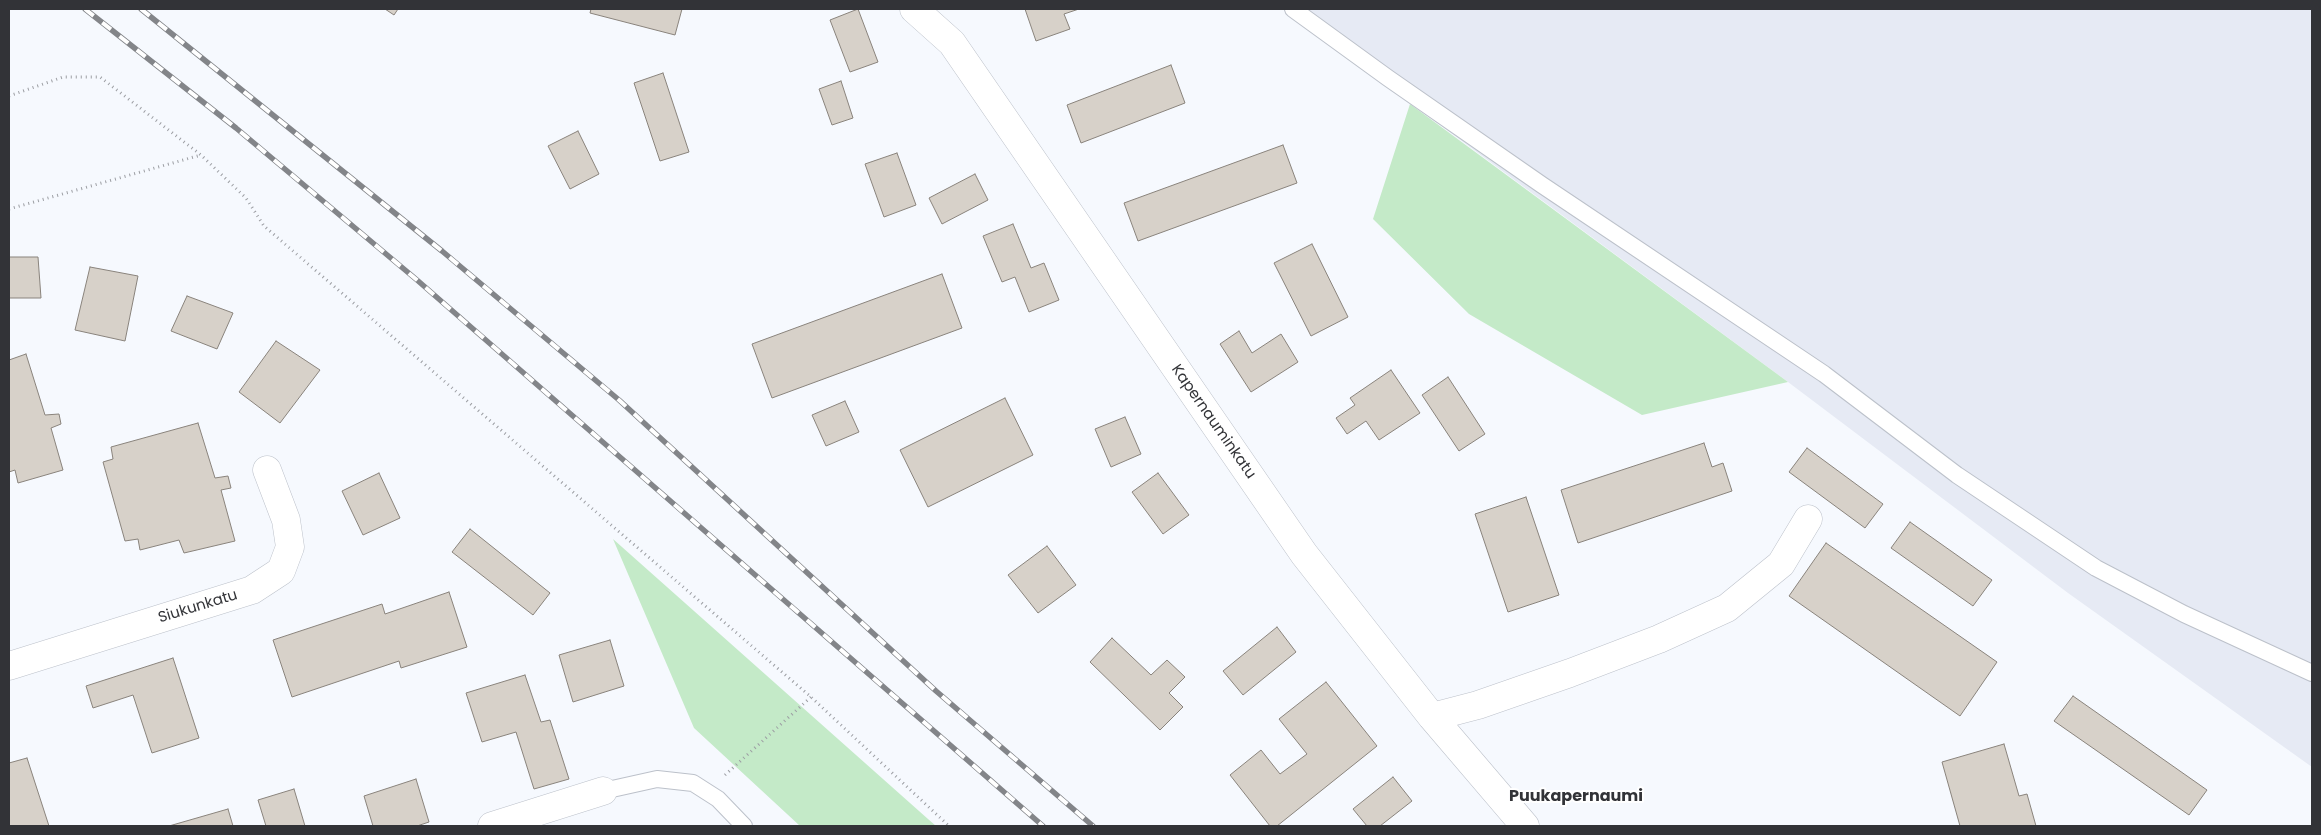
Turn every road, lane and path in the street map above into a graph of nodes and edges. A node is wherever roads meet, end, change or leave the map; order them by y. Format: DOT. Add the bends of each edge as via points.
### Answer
graph roads {
  1 [pos="914,9"];
  2 [pos="1294,9"];
  3 [pos="9,96"];
  4 [pos="201,155"];
  5 [pos="9,210"];
  6 [pos="268,470"];
  7 [pos="1808,520"];
  8 [pos="9,666"];
  9 [pos="2312,673"];
  10 [pos="811,697"];
  11 [pos="1432,717"];
  12 [pos="704,789"];
  13 [pos="603,791"];
  14 [pos="492,826"];
  15 [pos="744,826"];
  16 [pos="949,826"];
  17 [pos="1525,826"];
  1 -- 11 [label="street, Kapernauminkatu" via="952,43 1304,554"];
  2 -- 9 [label="lane" via="1542,185 1824,374 1957,475 2096,568 2184,614"];
  3 -- 4 [label="path" via="63,77 100,77"];
  4 -- 5 [label="path"];
  4 -- 10 [label="path" via="246,198 264,226"];
  6 -- 8 [label="street, Siukunkatu" via="286,520 290,547 280,571 252,590"];
  7 -- 11 [label="street" via="1781,564 1727,608 1659,639 1570,673 1478,705"];
  10 -- 12 [label="path" via="730,772"];
  10 -- 16 [label="path"];
  11 -- 17 [label="street, Kapernauminkatu"];
  12 -- 13 [label="lane" via="693,783 657,779"];
  12 -- 15 [label="lane"];
  13 -- 14 [label="street"];
}
